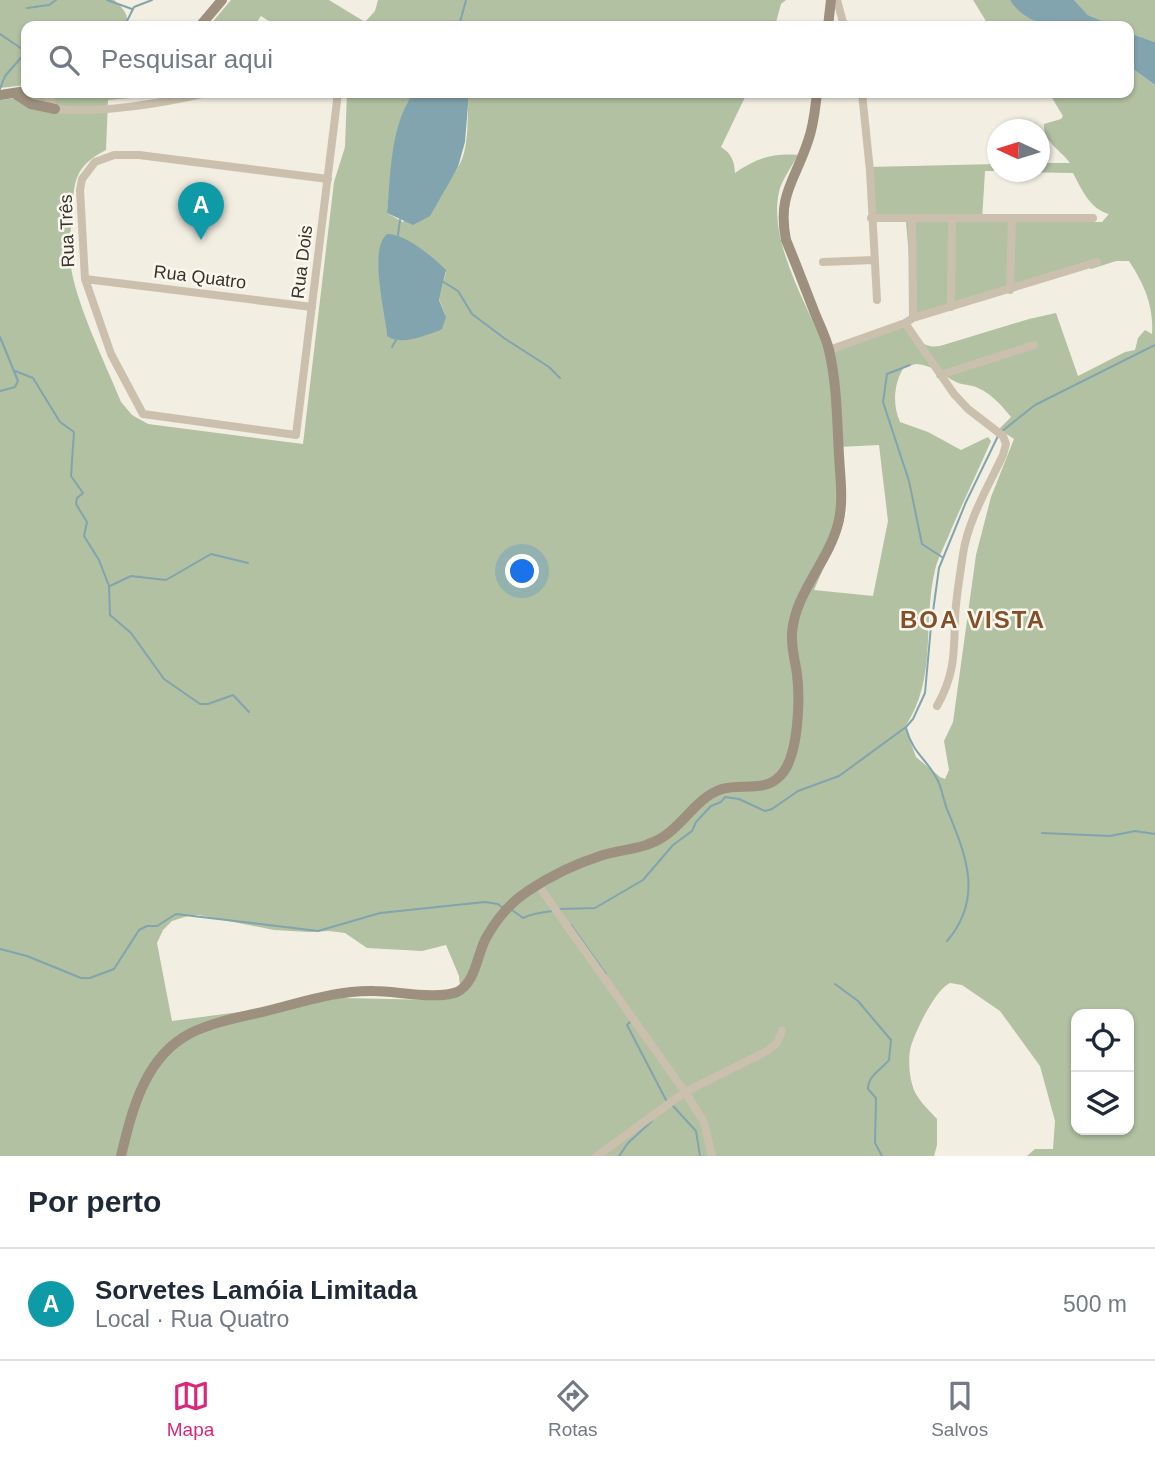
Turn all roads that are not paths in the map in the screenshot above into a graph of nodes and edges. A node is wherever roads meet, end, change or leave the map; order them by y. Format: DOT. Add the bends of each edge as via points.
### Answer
graph roads {
  1 [pos="222,0"];
  2 [pos="831,0"];
  3 [pos="837,0"];
  4 [pos="204,21"];
  5 [pos="829,21"];
  6 [pos="843,21"];
  7 [pos="21,92"];
  8 [pos="14,93"];
  9 [pos="0,95"];
  10 [pos="21,97"];
  11 [pos="22,98"];
  12 [pos="50,98"];
  13 [pos="173,98"];
  14 [pos="337,98"];
  15 [pos="816,98"];
  16 [pos="863,98"];
  17 [pos="55,109"];
  18 [pos="328,179"];
  19 [pos="871,218"];
  20 [pos="1093,218"];
  21 [pos="912,219"];
  22 [pos="953,219"];
  23 [pos="1012,219"];
  24 [pos="873,260"];
  25 [pos="823,262"];
  26 [pos="1097,262"];
  27 [pos="85,279"];
  28 [pos="1010,289"];
  29 [pos="877,300"];
  30 [pos="312,307"];
  31 [pos="951,307"];
  32 [pos="909,321"];
  33 [pos="1034,345"];
  34 [pos="829,350"];
  35 [pos="940,375"];
  36 [pos="296,435"];
  37 [pos="937,706"];
  38 [pos="538,885"];
  39 [pos="782,1031"];
  40 [pos="685,1092"];
  41 [pos="121,1156"];
  42 [pos="597,1156"];
  43 [pos="712,1156"];
  1 -- 4 [label="street"];
  2 -- 5 [label="street"];
  3 -- 6 [label="street"];
  7 -- 8 [label="street"];
  8 -- 9 [label="street"];
  8 -- 10 [label="street"];
  11 -- 17 [label="street"];
  12 -- 17 [label="street"];
  13 -- 17 [label="street" via="106,108"];
  14 -- 18 [label="street, Rua Dois"];
  15 -- 34 [label="street" via="808,141 786,192 783,223"];
  16 -- 19 [label="street"];
  18 -- 27 [label="street, Rua Três" via="139,155 102,158 87,170 80,190"];
  18 -- 30 [label="street, Rua Dois"];
  19 -- 21 [label="street"];
  19 -- 24 [label="street"];
  20 -- 23 [label="street"];
  21 -- 22 [label="street"];
  21 -- 32 [label="street"];
  22 -- 23 [label="street"];
  22 -- 31 [label="street"];
  23 -- 28 [label="street"];
  24 -- 25 [label="street"];
  24 -- 29 [label="street"];
  26 -- 28 [label="street"];
  27 -- 30 [label="street, Rua Quatro"];
  27 -- 36 [label="street, Rua Três" via="111,354 143,414"];
  28 -- 31 [label="street"];
  30 -- 36 [label="street, Rua Dois"];
  31 -- 32 [label="street"];
  32 -- 34 [label="street"];
  32 -- 35 [label="street"];
  33 -- 35 [label="street"];
  34 -- 38 [label="street" via="841,503 833,538 794,617 792,650 799,692 788,766 768,784 711,794 660,840 604,855"];
  35 -- 37 [label="street" via="1006,444 963,551 953,666"];
  38 -- 40 [label="street"];
  38 -- 41 [label="street" via="500,917 481,948 471,978 458,991 341,993 217,1023 175,1042 137,1097"];
  39 -- 40 [label="street" via="767,1051"];
  40 -- 42 [label="street"];
  40 -- 43 [label="street" via="704,1122"];
}
